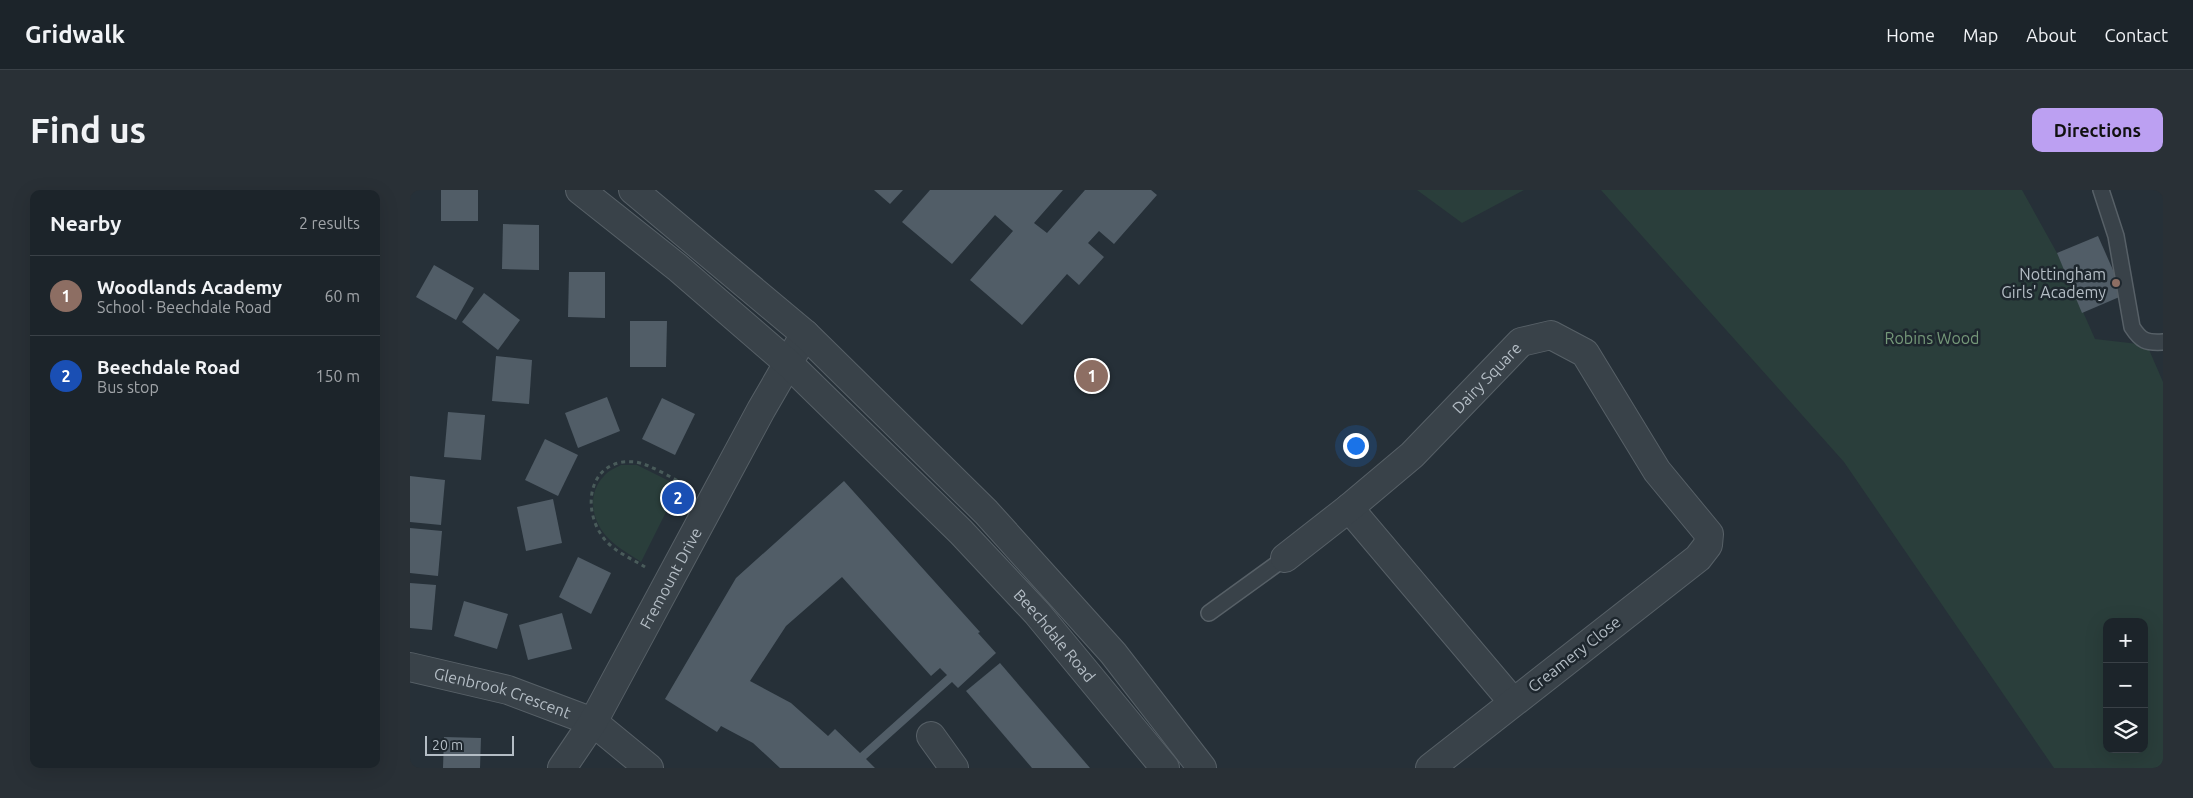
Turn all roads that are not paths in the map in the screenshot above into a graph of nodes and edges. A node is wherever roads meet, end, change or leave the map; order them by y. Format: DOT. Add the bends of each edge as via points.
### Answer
graph roads {
  1 [pos="580,190"];
  2 [pos="2101,190"];
  3 [pos="637,191"];
  4 [pos="805,334"];
  5 [pos="2163,342"];
  6 [pos="788,363"];
  7 [pos="1349,508"];
  8 [pos="1709,534"];
  9 [pos="1285,558"];
  10 [pos="1209,613"];
  11 [pos="410,667"];
  12 [pos="1513,702"];
  13 [pos="593,722"];
  14 [pos="931,736"];
  15 [pos="562,768"];
  16 [pos="649,768"];
  17 [pos="954,768"];
  18 [pos="1165,768"];
  19 [pos="1202,768"];
  20 [pos="1430,768"];
  1 -- 6 [label="street, Beechdale Road" via="677,267"];
  2 -- 5 [label="lane" via="2116,236 2132,327 2140,338"];
  3 -- 4 [label="street, Beechdale Road"];
  4 -- 6 [label="street, Fremount Drive"];
  4 -- 19 [label="street, Beechdale Road" via="986,512 1113,653"];
  6 -- 13 [label="street, Fremount Drive"];
  6 -- 18 [label="street, Beechdale Road" via="961,532 1031,606"];
  7 -- 8 [label="street, Dairy Square" via="1412,456 1522,342 1550,335 1585,353 1657,471"];
  7 -- 9 [label="street, Dairy Square"];
  7 -- 12 [label="street"];
  8 -- 12 [label="street, Creamery Close" via="1708,545 1698,558"];
  9 -- 10 [label="lane"];
  11 -- 13 [label="street, Glenbrook Crescent" via="508,690"];
  12 -- 20 [label="street, Creamery Close"];
  13 -- 15 [label="street, Fremount Drive"];
  13 -- 16 [label="street, Glenbrook Crescent"];
  14 -- 17 [label="street"];
}
